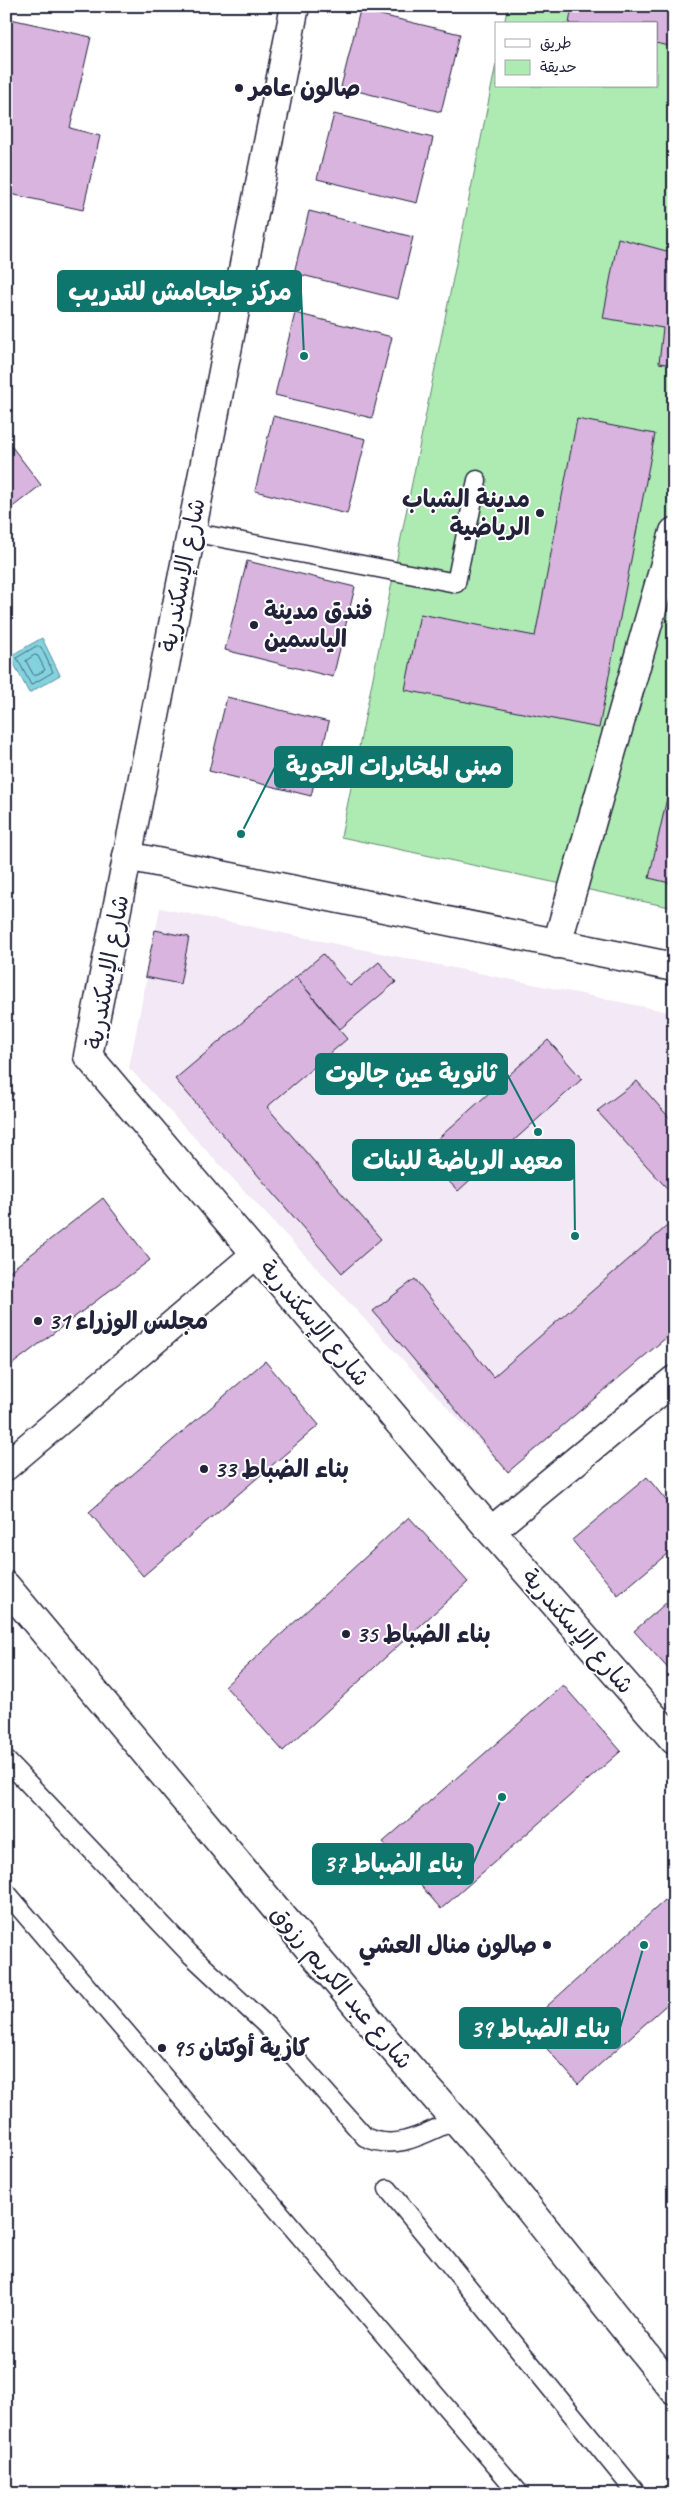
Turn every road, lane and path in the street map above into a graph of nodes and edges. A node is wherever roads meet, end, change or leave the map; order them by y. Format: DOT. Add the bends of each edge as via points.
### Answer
graph roads {
  1 [pos="295,6"];
  2 [pos="477,480"];
  3 [pos="191,532"];
  4 [pos="674,532"];
  5 [pos="128,856"];
  6 [pos="558,944"];
  7 [pos="674,967"];
  8 [pos="256,1254"];
  9 [pos="670,1393"];
  10 [pos="6,1466"];
  11 [pos="491,1531"];
  12 [pos="6,1586"];
  13 [pos="674,1740"];
  14 [pos="6,1760"];
  15 [pos="6,1892"];
  16 [pos="455,2120"];
  17 [pos="388,2189"];
  18 [pos="674,2390"];
  19 [pos="520,2494"];
  20 [pos="637,2494"];
  1 -- 3 [label="street, شارع الإسكندرية"];
  2 -- 3 [label="lane" via="456,583"];
  3 -- 5 [label="street, شارع الإسكندرية"];
  4 -- 6 [label="street"];
  5 -- 6 [label="street"];
  5 -- 8 [label="street, شارع الإسكندرية" via="88,1056"];
  6 -- 7 [label="street"];
  8 -- 10 [label="street"];
  8 -- 11 [label="street, شارع الإسكندرية"];
  9 -- 11 [label="street"];
  11 -- 13 [label="street, شارع الإسكندرية"];
  12 -- 16 [label="street, شارع عبد الكريم رزوق"];
  14 -- 16 [label="lane" via="190,1953 267,2026 365,2136 385,2144 396,2144"];
  15 -- 19 [label="lane"];
  16 -- 18 [label="street, شارع عبد الكريم رزوق"];
  17 -- 20 [label="lane"];
}
